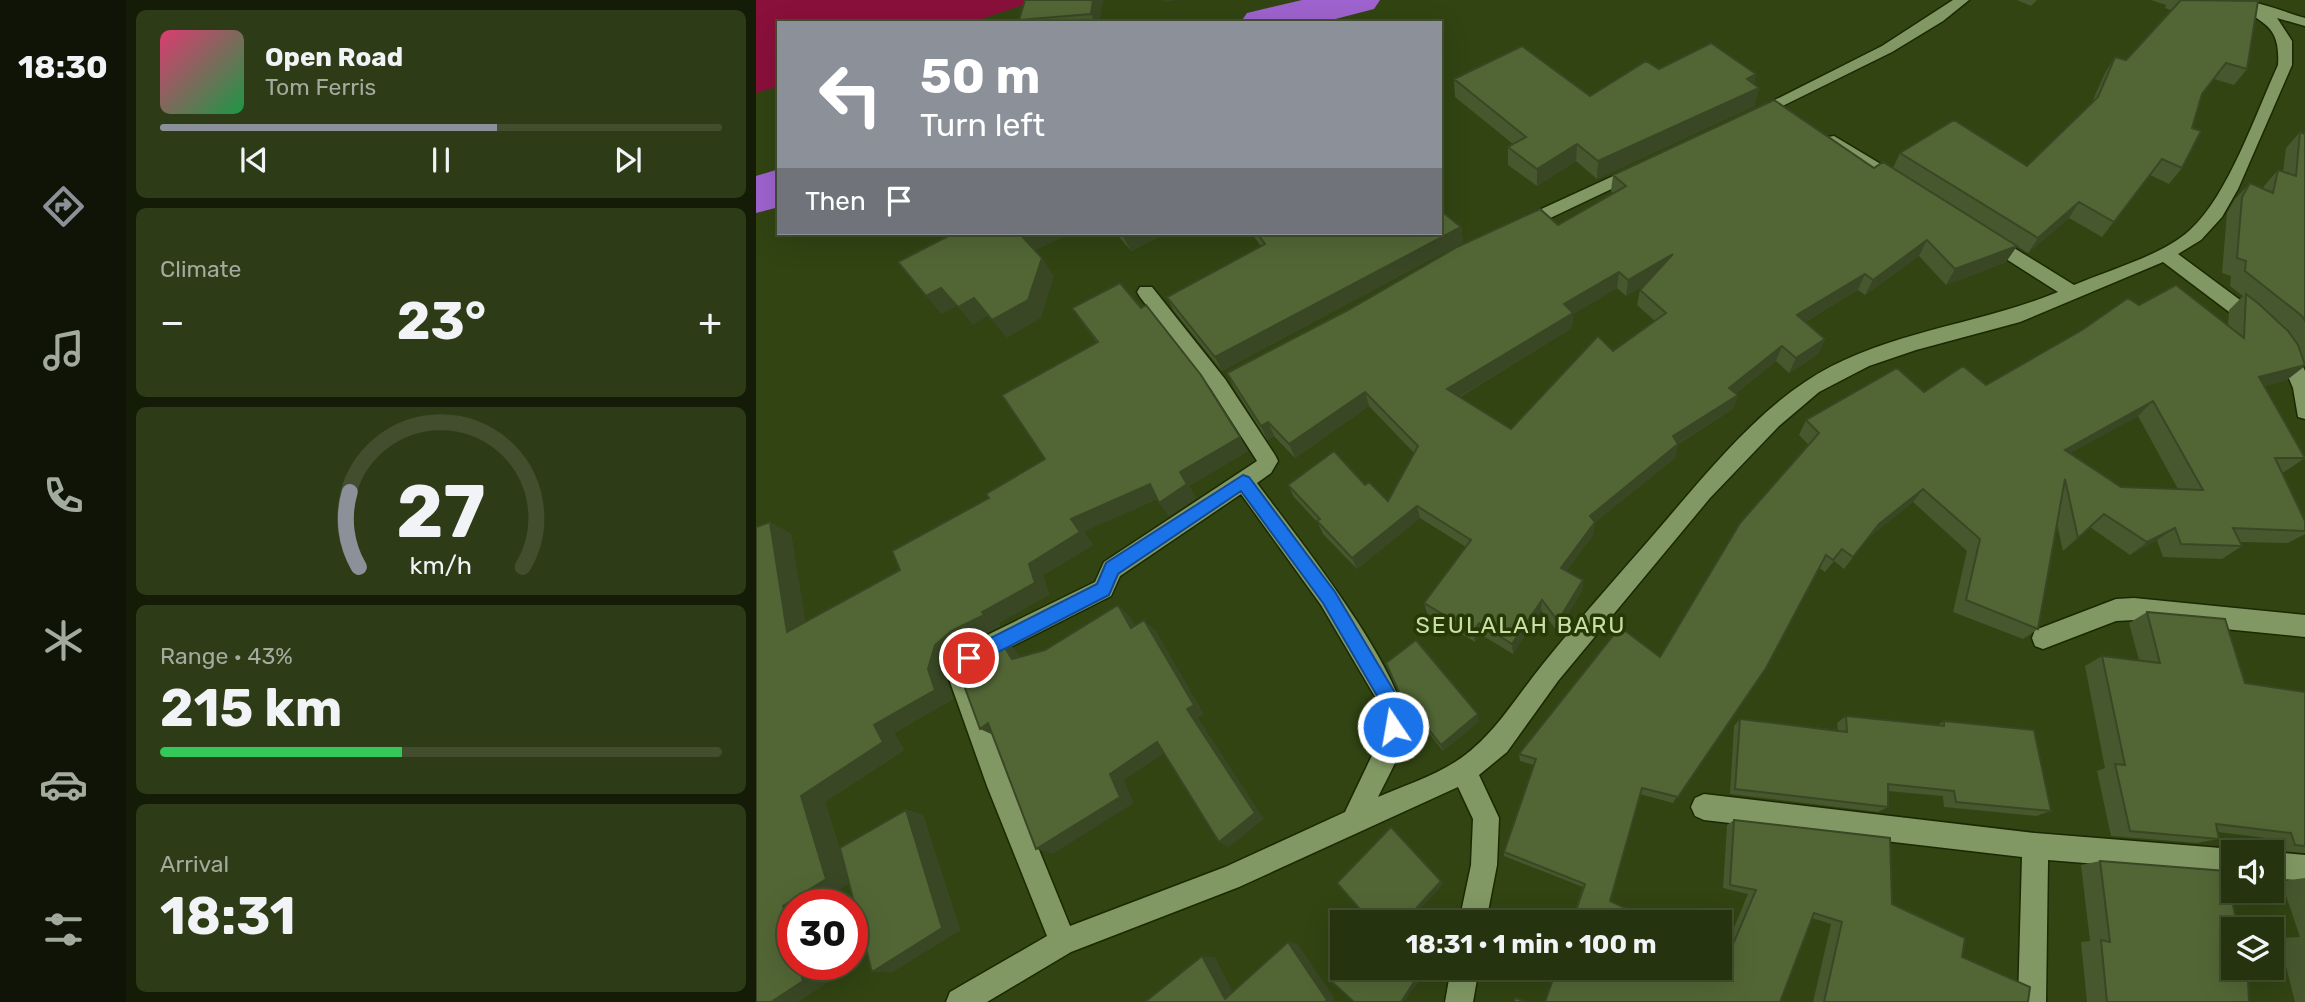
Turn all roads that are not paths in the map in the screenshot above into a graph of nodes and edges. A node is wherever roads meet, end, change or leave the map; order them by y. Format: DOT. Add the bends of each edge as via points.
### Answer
graph roads {
  1 [pos="1962,0"];
  2 [pos="2247,4"];
  3 [pos="2305,22"];
  4 [pos="1740,122"];
  5 [pos="1822,134"];
  6 [pos="1656,161"];
  7 [pos="1913,192"];
  8 [pos="1970,228"];
  9 [pos="1499,235"];
  10 [pos="2165,254"];
  11 [pos="1146,292"];
  12 [pos="2073,293"];
  13 [pos="2305,411"];
  14 [pos="1243,481"];
  15 [pos="2305,626"];
  16 [pos="2043,638"];
  17 [pos="1464,771"];
  18 [pos="1704,807"];
  19 [pos="1353,823"];
  20 [pos="2035,846"];
  21 [pos="2221,861"];
  22 [pos="2284,866"];
  23 [pos="2305,868"];
  24 [pos="1476,910"];
  25 [pos="1063,942"];
  26 [pos="1463,980"];
  27 [pos="960,1002"];
  28 [pos="1459,1002"];
  29 [pos="2032,1002"];
  1 -- 4 [label="street" via="1875,58 1782,108"];
  2 -- 3 [label="street"];
  2 -- 10 [label="street" via="2276,25 2292,46 2216,213 2195,236"];
  5 -- 7 [label="street"];
  6 -- 9 [label="street"];
  8 -- 12 [label="street"];
  10 -- 12 [label="street"];
  10 -- 13 [label="street" via="2279,341 2303,388"];
  11 -- 14 [label="street" via="1224,381 1267,458 1264,467"];
  12 -- 17 [label="street" via="2014,317 1862,361 1812,387 1772,420 1703,492 1550,673 1498,743"];
  14 -- 19 [label="street" via="1329,598 1388,697 1393,727 1389,747"];
  14 -- 25 [label="street" via="1112,569 1103,589 977,652 963,665 961,679"];
  15 -- 16 [label="street" via="2134,609 2116,610"];
  17 -- 19 [label="street"];
  17 -- 24 [label="street" via="1486,818"];
  18 -- 20 [label="street"];
  19 -- 25 [label="street" via="1230,878"];
  20 -- 21 [label="street"];
  20 -- 29 [label="street"];
  22 -- 23 [label="street"];
  25 -- 27 [label="street"];
  26 -- 28 [label="street"];
}
